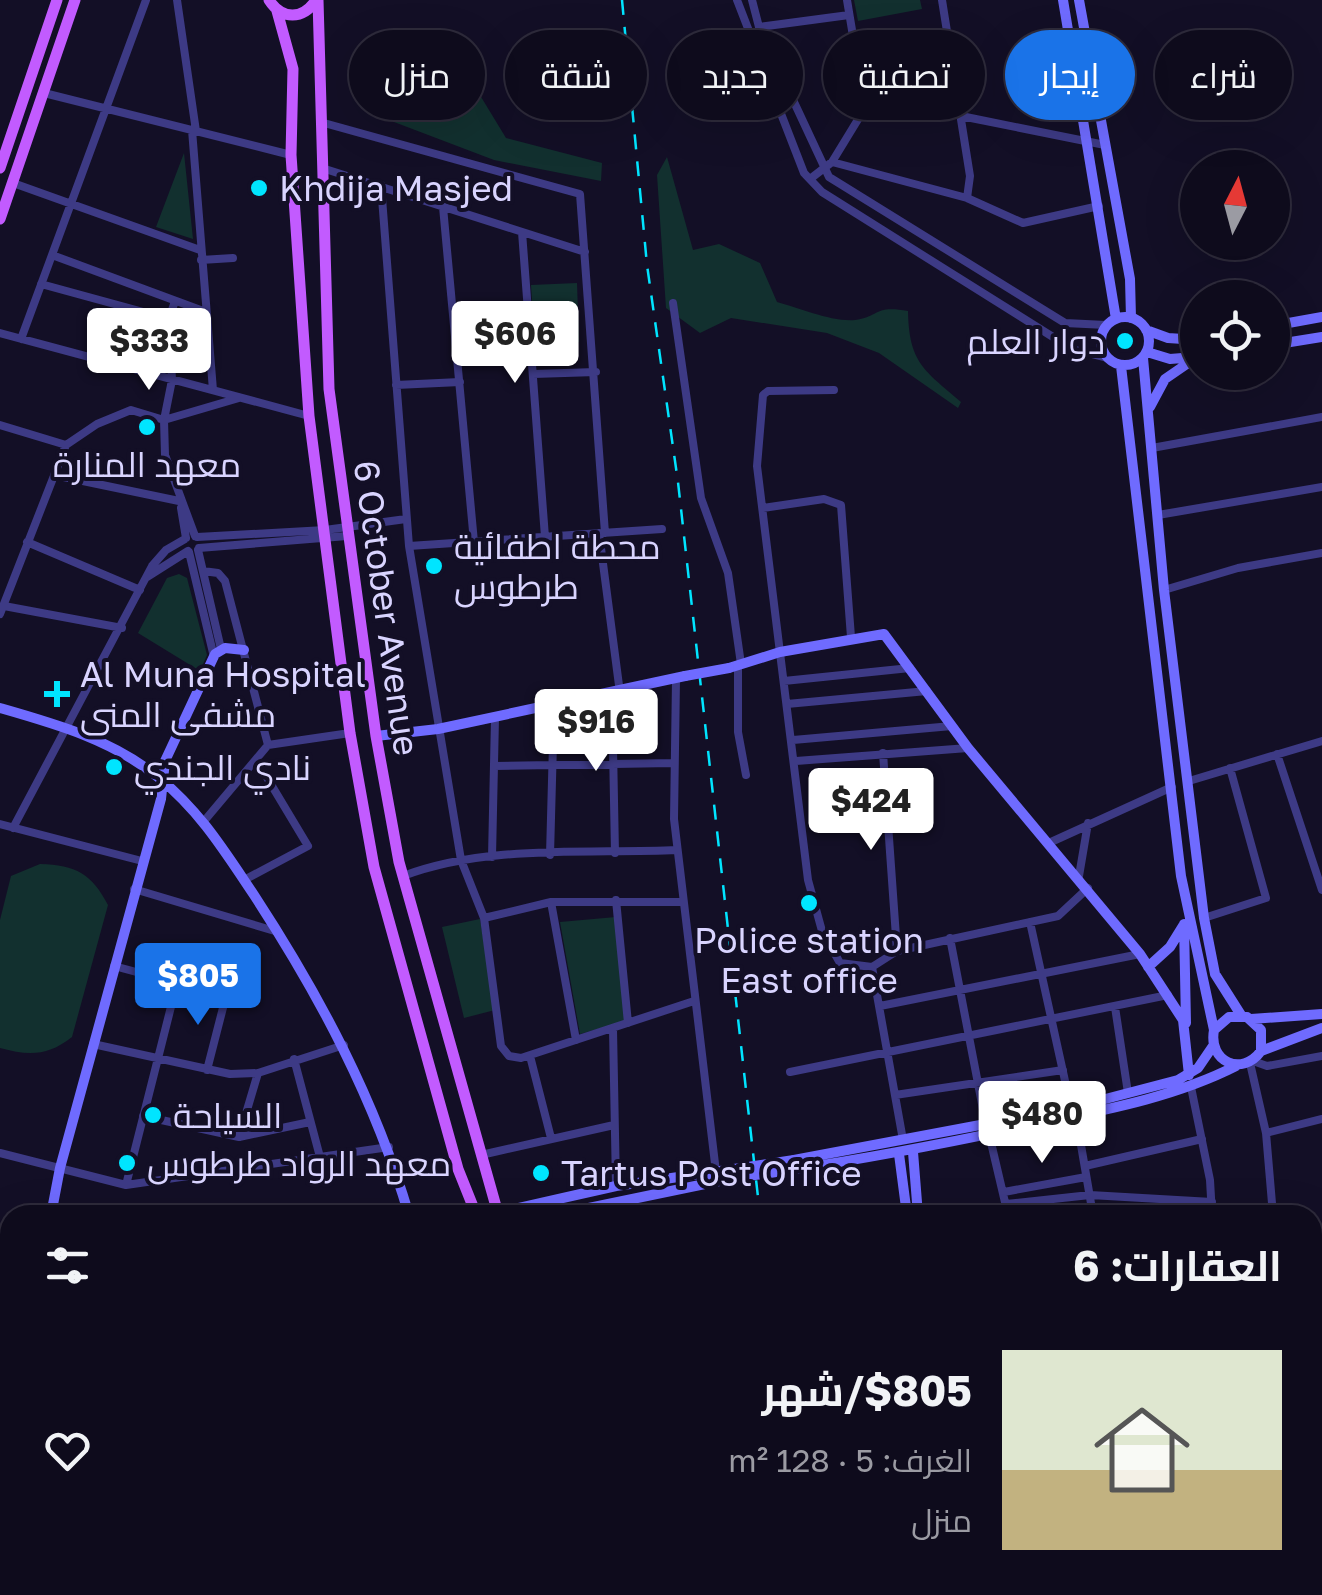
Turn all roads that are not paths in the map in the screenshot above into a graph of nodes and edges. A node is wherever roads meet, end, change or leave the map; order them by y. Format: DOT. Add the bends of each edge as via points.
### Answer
graph roads {
  1 [pos="57,0"];
  2 [pos="74,0"];
  3 [pos="146,0"];
  4 [pos="177,0"];
  5 [pos="258,0"];
  6 [pos="317,0"];
  7 [pos="737,0"];
  8 [pos="752,0"];
  9 [pos="846,0"];
  10 [pos="942,0"];
  11 [pos="1063,0"];
  12 [pos="1079,0"];
  13 [pos="273,6"];
  14 [pos="849,14"];
  15 [pos="759,27"];
  16 [pos="947,30"];
  17 [pos="44,93"];
  18 [pos="105,108"];
  19 [pos="961,120"];
  20 [pos="980,120"];
  21 [pos="324,123"];
  22 [pos="194,131"];
  23 [pos="1088,141"];
  24 [pos="1105,144"];
  25 [pos="292,156"];
  26 [pos="832,162"];
  27 [pos="0,168"];
  28 [pos="322,168"];
  29 [pos="822,170"];
  30 [pos="810,179"];
  31 [pos="13,183"];
  32 [pos="380,185"];
  33 [pos="966,198"];
  34 [pos="70,204"];
  35 [pos="1099,206"];
  36 [pos="444,207"];
  37 [pos="0,220"];
  38 [pos="522,232"];
  39 [pos="584,252"];
  40 [pos="52,255"];
  41 [pos="200,255"];
  42 [pos="233,258"];
  43 [pos="41,284"];
  44 [pos="175,301"];
  45 [pos="673,302"];
  46 [pos="206,312"];
  47 [pos="158,316"];
  48 [pos="1322,316"];
  49 [pos="169,318"];
  50 [pos="1132,318"];
  51 [pos="1111,322"];
  52 [pos="1290,322"];
  53 [pos="1146,330"];
  54 [pos="0,333"];
  55 [pos="1322,337"];
  56 [pos="21,339"];
  57 [pos="1180,339"];
  58 [pos="1290,342"];
  59 [pos="1145,355"];
  60 [pos="1106,358"];
  61 [pos="1180,358"];
  62 [pos="1121,366"];
  63 [pos="1180,369"];
  64 [pos="137,370"];
  65 [pos="596,372"];
  66 [pos="533,374"];
  67 [pos="172,380"];
  68 [pos="460,382"];
  69 [pos="396,385"];
  70 [pos="213,390"];
  71 [pos="834,390"];
  72 [pos="241,398"];
  73 [pos="1150,408"];
  74 [pos="308,416"];
  75 [pos="1322,416"];
  76 [pos="164,420"];
  77 [pos="0,425"];
  78 [pos="66,445"];
  79 [pos="1152,448"];
  80 [pos="54,475"];
  81 [pos="1322,487"];
  82 [pos="180,505"];
  83 [pos="763,508"];
  84 [pos="1158,515"];
  85 [pos="406,519"];
  86 [pos="662,529"];
  87 [pos="346,532"];
  88 [pos="602,533"];
  89 [pos="326,534"];
  90 [pos="545,537"];
  91 [pos="191,538"];
  92 [pos="27,542"];
  93 [pos="474,542"];
  94 [pos="409,546"];
  95 [pos="194,550"];
  96 [pos="1322,553"];
  97 [pos="203,571"];
  98 [pos="147,577"];
  99 [pos="140,590"];
  100 [pos="1164,590"];
  101 [pos="2,610"];
  102 [pos="122,628"];
  103 [pos="851,638"];
  104 [pos="244,650"];
  105 [pos="780,652"];
  106 [pos="218,653"];
  107 [pos="736,666"];
  108 [pos="910,668"];
  109 [pos="680,678"];
  110 [pos="784,681"];
  111 [pos="928,691"];
  112 [pos="616,694"];
  113 [pos="787,704"];
  114 [pos="554,706"];
  115 [pos="0,708"];
  116 [pos="494,718"];
  117 [pos="952,726"];
  118 [pos="67,728"];
  119 [pos="438,729"];
  120 [pos="350,733"];
  121 [pos="376,736"];
  122 [pos="792,740"];
  123 [pos="1322,741"];
  124 [pos="268,745"];
  125 [pos="968,748"];
  126 [pos="883,753"];
  127 [pos="1276,754"];
  128 [pos="257,761"];
  129 [pos="796,761"];
  130 [pos="672,763"];
  131 [pos="494,766"];
  132 [pos="553,766"];
  133 [pos="614,767"];
  134 [pos="1230,768"];
  135 [pos="746,775"];
  136 [pos="162,780"];
  137 [pos="1189,781"];
  138 [pos="1172,786"];
  139 [pos="205,820"];
  140 [pos="1088,823"];
  141 [pos="0,824"];
  142 [pos="14,828"];
  143 [pos="1051,842"];
  144 [pos="677,850"];
  145 [pos="616,853"];
  146 [pos="550,855"];
  147 [pos="492,856"];
  148 [pos="461,860"];
  149 [pos="142,861"];
  150 [pos="1199,873"];
  151 [pos="403,876"];
  152 [pos="1078,876"];
  153 [pos="1181,876"];
  154 [pos="244,880"];
  155 [pos="1088,888"];
  156 [pos="134,890"];
  157 [pos="1322,890"];
  158 [pos="616,900"];
  159 [pos="551,902"];
  160 [pos="683,902"];
  161 [pos="1187,911"];
  162 [pos="484,918"];
  163 [pos="1204,918"];
  164 [pos="1030,922"];
  165 [pos="1184,924"];
  166 [pos="278,932"];
  167 [pos="950,938"];
  168 [pos="896,951"];
  169 [pos="1140,954"];
  170 [pos="114,966"];
  171 [pos="1148,966"];
  172 [pos="872,968"];
  173 [pos="1042,974"];
  174 [pos="177,983"];
  175 [pos="960,990"];
  176 [pos="1168,995"];
  177 [pos="226,996"];
  178 [pos="238,999"];
  179 [pos="694,1001"];
  180 [pos="880,1006"];
  181 [pos="1115,1006"];
  182 [pos="1322,1014"];
  183 [pos="1247,1017"];
  184 [pos="1052,1019"];
  185 [pos="628,1023"];
  186 [pos="1322,1028"];
  187 [pos="613,1029"];
  188 [pos="1186,1029"];
  189 [pos="1214,1030"];
  190 [pos="969,1035"];
  191 [pos="576,1040"];
  192 [pos="93,1044"];
  193 [pos="344,1045"];
  194 [pos="1213,1046"];
  195 [pos="888,1051"];
  196 [pos="1261,1051"];
  197 [pos="530,1056"];
  198 [pos="1322,1056"];
  199 [pos="294,1059"];
  200 [pos="156,1061"];
  201 [pos="1251,1062"];
  202 [pos="1236,1066"];
  203 [pos="207,1070"];
  204 [pos="1063,1070"];
  205 [pos="790,1072"];
  206 [pos="258,1073"];
  207 [pos="1190,1081"];
  208 [pos="979,1083"];
  209 [pos="1128,1094"];
  210 [pos="895,1096"];
  211 [pos="1074,1112"];
  212 [pos="144,1116"];
  213 [pos="1322,1119"];
  214 [pos="310,1122"];
  215 [pos="614,1125"];
  216 [pos="988,1130"];
  217 [pos="1266,1133"];
  218 [pos="239,1137"];
  219 [pos="551,1138"];
  220 [pos="1202,1139"];
  221 [pos="903,1140"];
  222 [pos="389,1147"];
  223 [pos="913,1152"];
  224 [pos="0,1153"];
  225 [pos="899,1154"];
  226 [pos="482,1155"];
  227 [pos="320,1156"];
  228 [pos="795,1165"];
  229 [pos="1085,1166"];
  230 [pos="60,1168"];
  231 [pos="458,1169"];
  232 [pos="724,1174"];
  233 [pos="1086,1176"];
  234 [pos="126,1186"];
  235 [pos="616,1186"];
  236 [pos="1004,1192"];
  237 [pos="1090,1195"];
  238 [pos="1212,1202"];
  239 [pos="1006,1204"];
  240 [pos="54,1205"];
  241 [pos="406,1205"];
  242 [pos="472,1205"];
  243 [pos="498,1205"];
  244 [pos="531,1205"];
  245 [pos="596,1205"];
  246 [pos="906,1205"];
  247 [pos="917,1205"];
  248 [pos="1092,1205"];
  249 [pos="1272,1205"];
  250 [pos="1322,1327"];
  251 [pos="1322,1344"];
  1 -- 27 [label="main road"];
  2 -- 17 [label="main road"];
  3 -- 18 [label="street"];
  4 -- 22 [label="street"];
  5 -- 13 [label="main road"];
  6 -- 13 [label="main road" via="301,14"];
  6 -- 21 [label="main road, 6 October Avenue"];
  7 -- 30 [label="street"];
  8 -- 15 [label="street"];
  9 -- 14 [label="street"];
  10 -- 16 [label="street"];
  11 -- 23 [label="main road"];
  12 -- 24 [label="main road"];
  13 -- 25 [label="main road, 6 October Avenue" via="293,69"];
  14 -- 15 [label="street"];
  14 -- 26 [label="street" via="866,108"];
  15 -- 29 [label="street"];
  17 -- 18 [label="street"];
  17 -- 31 [label="main road"];
  18 -- 22 [label="street"];
  18 -- 34 [label="street"];
  19 -- 33 [label="street" via="970,176"];
  20 -- 23 [label="street"];
  21 -- 28 [label="main road, 6 October Avenue"];
  21 -- 39 [label="street" via="580,194"];
  22 -- 25 [label="street"];
  22 -- 41 [label="street"];
  23 -- 24 [label="street"];
  23 -- 35 [label="main road"];
  24 -- 50 [label="main road"];
  25 -- 74 [label="main road, 6 October Avenue"];
  26 -- 29 [label="street"];
  26 -- 33 [label="street"];
  28 -- 32 [label="street"];
  28 -- 87 [label="main road, 6 October Avenue" via="330,390"];
  29 -- 30 [label="street"];
  29 -- 51 [label="street" via="1065,323"];
  30 -- 60 [label="street" via="1072,348"];
  31 -- 34 [label="street"];
  31 -- 37 [label="main road"];
  32 -- 36 [label="street"];
  32 -- 69 [label="street"];
  33 -- 35 [label="street" via="1023,223"];
  34 -- 40 [label="street"];
  34 -- 41 [label="street"];
  35 -- 51 [label="main road"];
  36 -- 38 [label="street"];
  36 -- 68 [label="street"];
  38 -- 39 [label="street"];
  38 -- 66 [label="street"];
  39 -- 65 [label="street"];
  40 -- 43 [label="street"];
  40 -- 44 [label="street"];
  41 -- 42 [label="street"];
  41 -- 46 [label="street"];
  43 -- 47 [label="street"];
  43 -- 56 [label="street"];
  44 -- 46 [label="street"];
  44 -- 49 [label="street"];
  45 -- 107 [label="street" via="701,498 728,573"];
  46 -- 70 [label="street"];
  47 -- 49 [label="street"];
  47 -- 64 [label="street"];
  48 -- 52 [label="main road"];
  49 -- 67 [label="street"];
  50 -- 51 [label="main road"];
  50 -- 53 [label="main road"];
  51 -- 60 [label="main road" via="1101,338"];
  53 -- 57 [label="main road"];
  53 -- 59 [label="main road"];
  54 -- 56 [label="street"];
  55 -- 58 [label="main road"];
  56 -- 64 [label="street"];
  59 -- 61 [label="main road"];
  59 -- 62 [label="main road"];
  59 -- 73 [label="main road"];
  60 -- 62 [label="main road"];
  62 -- 138 [label="main road"];
  63 -- 73 [label="main road" via="1165,380"];
  64 -- 67 [label="street"];
  65 -- 66 [label="street"];
  65 -- 88 [label="street"];
  66 -- 90 [label="street"];
  67 -- 70 [label="street"];
  67 -- 76 [label="street"];
  68 -- 69 [label="street"];
  68 -- 93 [label="street"];
  69 -- 85 [label="street"];
  70 -- 72 [label="street"];
  71 -- 83 [label="street" via="763,395 757,466"];
  72 -- 74 [label="street"];
  72 -- 76 [label="street"];
  73 -- 79 [label="main road"];
  74 -- 89 [label="main road, 6 October Avenue"];
  75 -- 79 [label="street"];
  76 -- 78 [label="street" via="131,410"];
  76 -- 82 [label="street" via="161,439"];
  77 -- 78 [label="street"];
  78 -- 80 [label="street"];
  79 -- 84 [label="main road"];
  80 -- 82 [label="street"];
  80 -- 92 [label="street"];
  81 -- 84 [label="street"];
  82 -- 91 [label="street"];
  83 -- 103 [label="street" via="824,499 841,505"];
  83 -- 105 [label="street"];
  84 -- 100 [label="main road"];
  85 -- 87 [label="street"];
  85 -- 94 [label="street"];
  86 -- 88 [label="street"];
  87 -- 89 [label="street"];
  87 -- 121 [label="main road, 6 October Avenue"];
  88 -- 90 [label="street"];
  88 -- 112 [label="street"];
  89 -- 91 [label="street"];
  89 -- 95 [label="street"];
  89 -- 120 [label="main road, 6 October Avenue"];
  90 -- 93 [label="street"];
  91 -- 95 [label="street"];
  91 -- 95 [label="street"];
  91 -- 98 [label="street" via="161,554"];
  92 -- 99 [label="street"];
  92 -- 101 [label="street"];
  93 -- 94 [label="street"];
  94 -- 119 [label="street"];
  95 -- 97 [label="street"];
  95 -- 98 [label="street"];
  95 -- 106 [label="street"];
  96 -- 100 [label="street"];
  97 -- 104 [label="street" via="226,581"];
  97 -- 106 [label="street"];
  98 -- 99 [label="street"];
  99 -- 102 [label="street"];
  100 -- 137 [label="main road"];
  101 -- 102 [label="street"];
  102 -- 118 [label="street"];
  103 -- 105 [label="main road"];
  103 -- 108 [label="main road" via="884,634"];
  104 -- 106 [label="main road"];
  104 -- 124 [label="street"];
  105 -- 107 [label="main road"];
  105 -- 110 [label="street"];
  106 -- 136 [label="main road" via="164,762"];
  107 -- 109 [label="main road, bridge"];
  107 -- 135 [label="street"];
  108 -- 110 [label="street"];
  108 -- 111 [label="main road"];
  109 -- 112 [label="main road"];
  109 -- 130 [label="street"];
  110 -- 113 [label="street"];
  111 -- 113 [label="street"];
  111 -- 117 [label="main road"];
  112 -- 114 [label="main road"];
  112 -- 133 [label="street"];
  113 -- 122 [label="street"];
  114 -- 116 [label="main road"];
  114 -- 132 [label="street"];
  115 -- 118 [label="main road"];
  116 -- 119 [label="main road"];
  116 -- 131 [label="street"];
  117 -- 122 [label="street"];
  117 -- 125 [label="main road"];
  118 -- 136 [label="main road"];
  118 -- 142 [label="street"];
  119 -- 121 [label="main road"];
  119 -- 148 [label="street"];
  120 -- 124 [label="street"];
  120 -- 231 [label="main road, 6 October Avenue" via="374,867"];
  121 -- 151 [label="main road, 6 October Avenue"];
  122 -- 129 [label="street"];
  123 -- 127 [label="street"];
  124 -- 128 [label="street"];
  125 -- 126 [label="street"];
  125 -- 143 [label="main road"];
  126 -- 129 [label="street"];
  126 -- 168 [label="street"];
  127 -- 134 [label="street"];
  127 -- 157 [label="street"];
  128 -- 139 [label="street"];
  128 -- 154 [label="street" via="308,846"];
  129 -- 172 [label="street" via="808,880 822,930 840,962"];
  130 -- 133 [label="street"];
  130 -- 144 [label="street"];
  131 -- 132 [label="street"];
  131 -- 147 [label="street"];
  132 -- 133 [label="street"];
  132 -- 146 [label="street"];
  133 -- 145 [label="street"];
  134 -- 137 [label="street"];
  134 -- 163 [label="street" via="1266,898"];
  136 -- 139 [label="main road"];
  136 -- 149 [label="main road"];
  137 -- 150 [label="main road"];
  138 -- 140 [label="street"];
  138 -- 153 [label="main road"];
  139 -- 154 [label="main road"];
  140 -- 143 [label="street"];
  140 -- 152 [label="street"];
  141 -- 142 [label="street"];
  142 -- 149 [label="street"];
  143 -- 152 [label="main road"];
  144 -- 145 [label="street"];
  144 -- 160 [label="street"];
  145 -- 146 [label="street"];
  146 -- 147 [label="street"];
  147 -- 148 [label="street"];
  148 -- 151 [label="street"];
  148 -- 162 [label="street"];
  149 -- 156 [label="main road"];
  150 -- 153 [label="main road"];
  150 -- 163 [label="main road"];
  151 -- 226 [label="main road, 6 October Avenue"];
  152 -- 155 [label="main road"];
  153 -- 161 [label="main road"];
  154 -- 166 [label="main road"];
  155 -- 164 [label="street" via="1058,916"];
  155 -- 169 [label="main road"];
  156 -- 166 [label="street"];
  156 -- 170 [label="main road"];
  158 -- 159 [label="street"];
  158 -- 160 [label="street"];
  158 -- 185 [label="street"];
  159 -- 162 [label="street"];
  159 -- 191 [label="street"];
  160 -- 179 [label="street"];
  161 -- 165 [label="main road"];
  161 -- 189 [label="main road"];
  162 -- 197 [label="street" via="502,1046 514,1058"];
  163 -- 183 [label="main road" via="1215,974"];
  164 -- 167 [label="street"];
  164 -- 173 [label="street"];
  165 -- 171 [label="main road"];
  165 -- 188 [label="main road"];
  166 -- 193 [label="main road"];
  167 -- 168 [label="street"];
  167 -- 175 [label="street"];
  168 -- 172 [label="street"];
  169 -- 171 [label="main road"];
  169 -- 173 [label="street"];
  170 -- 174 [label="street"];
  170 -- 192 [label="main road"];
  171 -- 176 [label="main road"];
  172 -- 180 [label="street"];
  173 -- 175 [label="street"];
  173 -- 184 [label="street"];
  174 -- 177 [label="street"];
  174 -- 200 [label="street"];
  175 -- 180 [label="street"];
  175 -- 190 [label="street"];
  176 -- 181 [label="street"];
  176 -- 188 [label="main road"];
  177 -- 178 [label="street"];
  177 -- 203 [label="street"];
  179 -- 185 [label="street"];
  179 -- 232 [label="street"];
  180 -- 195 [label="street"];
  181 -- 184 [label="street"];
  181 -- 209 [label="street"];
  182 -- 183 [label="main road"];
  183 -- 189 [label="main road" via="1223,1020"];
  183 -- 196 [label="main road" via="1263,1037"];
  184 -- 190 [label="street"];
  184 -- 204 [label="street"];
  185 -- 187 [label="street"];
  186 -- 196 [label="main road"];
  187 -- 191 [label="street"];
  187 -- 215 [label="street"];
  188 -- 207 [label="main road"];
  189 -- 194 [label="main road"];
  190 -- 195 [label="street"];
  190 -- 208 [label="street"];
  191 -- 197 [label="street"];
  192 -- 200 [label="street"];
  192 -- 230 [label="main road"];
  193 -- 199 [label="street"];
  193 -- 222 [label="main road"];
  194 -- 202 [label="main road"];
  194 -- 207 [label="main road"];
  195 -- 205 [label="street"];
  195 -- 210 [label="street"];
  196 -- 201 [label="main road"];
  197 -- 219 [label="street"];
  198 -- 201 [label="street" via="1266,1066"];
  199 -- 206 [label="street"];
  199 -- 214 [label="street"];
  200 -- 203 [label="street"];
  200 -- 212 [label="street"];
  201 -- 202 [label="main road"];
  201 -- 217 [label="street"];
  202 -- 207 [label="main road"];
  203 -- 206 [label="street"];
  204 -- 208 [label="street"];
  204 -- 211 [label="street"];
  206 -- 218 [label="street"];
  207 -- 209 [label="main road"];
  207 -- 211 [label="main road"];
  207 -- 220 [label="street"];
  208 -- 210 [label="street"];
  208 -- 216 [label="street"];
  209 -- 211 [label="main road"];
  210 -- 221 [label="street"];
  211 -- 216 [label="main road"];
  211 -- 229 [label="street"];
  212 -- 218 [label="street"];
  212 -- 234 [label="street"];
  213 -- 217 [label="street"];
  214 -- 218 [label="street"];
  214 -- 227 [label="street"];
  215 -- 219 [label="street"];
  215 -- 235 [label="street"];
  216 -- 221 [label="main road"];
  216 -- 223 [label="main road"];
  216 -- 236 [label="street"];
  217 -- 249 [label="street"];
  219 -- 226 [label="street"];
  220 -- 229 [label="street"];
  220 -- 238 [label="street"];
  221 -- 228 [label="main road"];
  222 -- 227 [label="street"];
  222 -- 241 [label="main road"];
  223 -- 225 [label="main road"];
  223 -- 247 [label="main road"];
  224 -- 230 [label="street"];
  225 -- 228 [label="main road"];
  225 -- 246 [label="main road"];
  226 -- 231 [label="main road"];
  226 -- 243 [label="main road, 6 October Avenue"];
  227 -- 234 [label="street"];
  228 -- 232 [label="main road, bridge"];
  229 -- 233 [label="street"];
  230 -- 234 [label="street"];
  230 -- 240 [label="main road"];
  231 -- 242 [label="main road, 6 October Avenue"];
  232 -- 235 [label="main road"];
  232 -- 245 [label="main road"];
  233 -- 236 [label="street"];
  233 -- 237 [label="street"];
  235 -- 244 [label="main road"];
  236 -- 239 [label="street"];
  237 -- 238 [label="street"];
  237 -- 239 [label="street"];
  237 -- 248 [label="street"];
  250 -- 251 [label="main road"];
}
